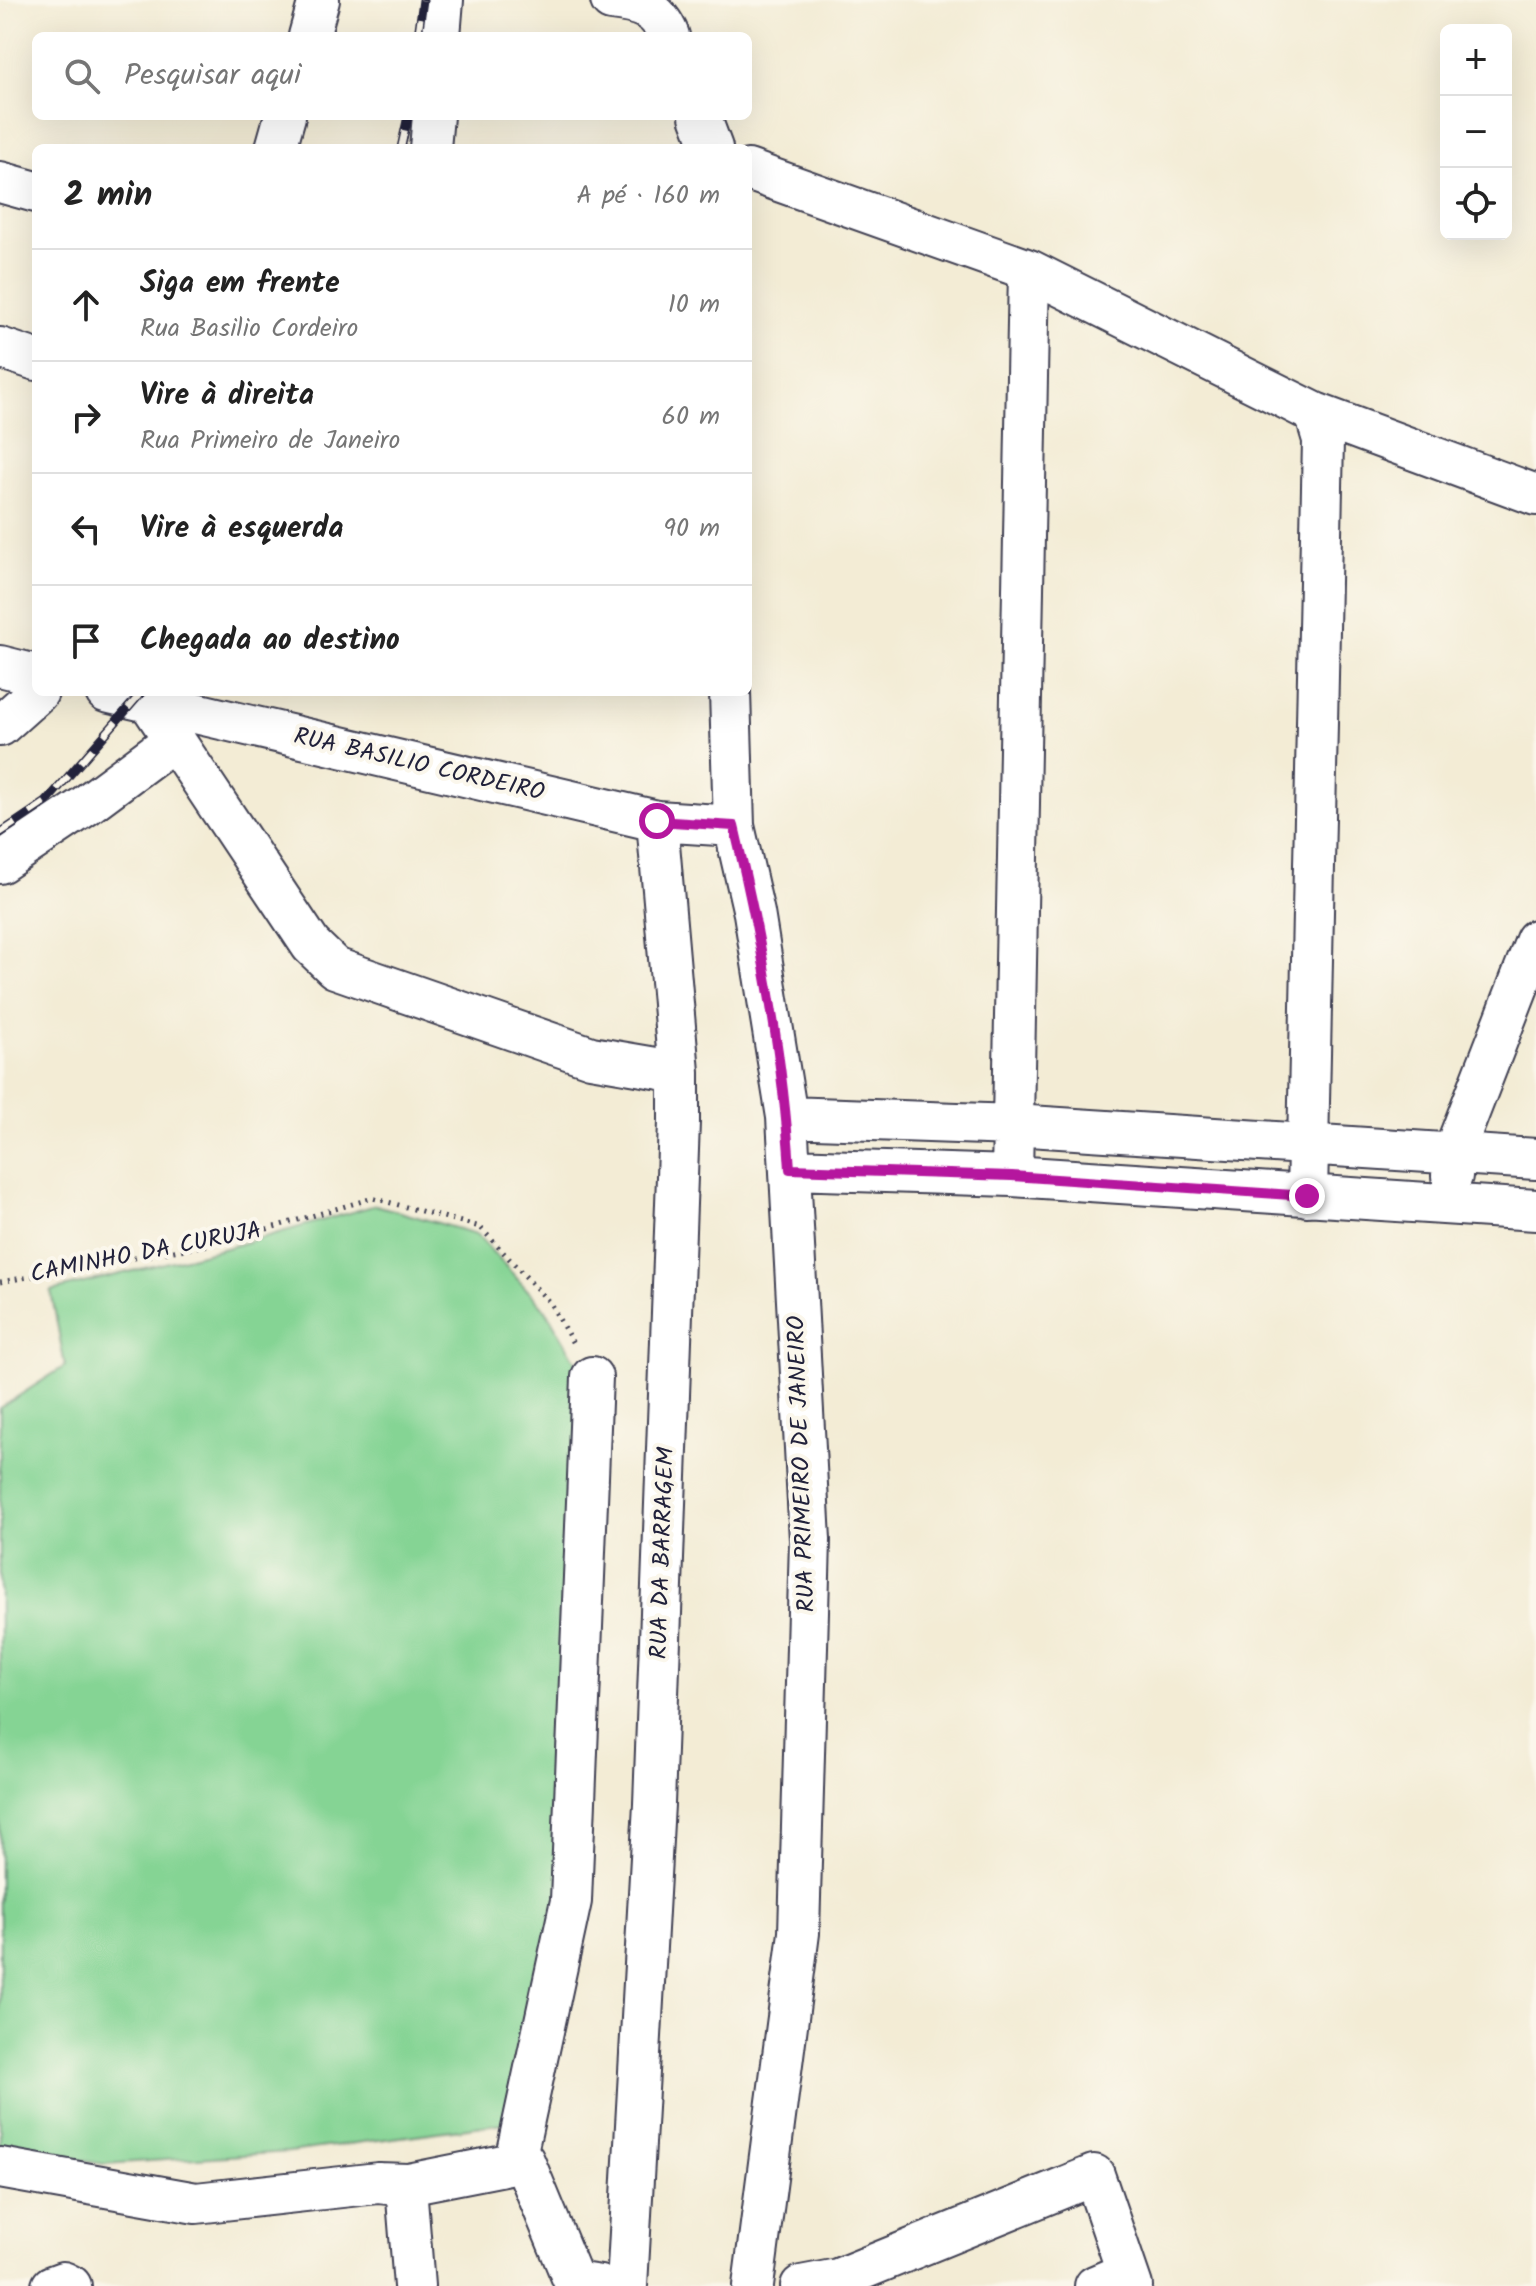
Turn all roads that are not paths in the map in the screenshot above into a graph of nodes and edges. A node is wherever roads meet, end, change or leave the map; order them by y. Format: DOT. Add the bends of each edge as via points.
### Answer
graph roads {
  1 [pos="319,0"];
  2 [pos="443,0"];
  3 [pos="611,0"];
  4 [pos="310,32"];
  5 [pos="440,32"];
  6 [pos="667,32"];
  7 [pos="284,120"];
  8 [pos="433,120"];
  9 [pos="702,120"];
  10 [pos="277,144"];
  11 [pos="430,144"];
  12 [pos="710,144"];
  13 [pos="752,171"];
  14 [pos="0,182"];
  15 [pos="32,191"];
  16 [pos="1029,270"];
  17 [pos="0,348"];
  18 [pos="32,359"];
  19 [pos="1315,413"];
  20 [pos="1536,495"];
  21 [pos="0,666"];
  22 [pos="32,674"];
  23 [pos="34,696"];
  24 [pos="730,696"];
  25 [pos="153,697"];
  26 [pos="0,726"];
  27 [pos="174,740"];
  28 [pos="657,821"];
  29 [pos="734,826"];
  30 [pos="0,863"];
  31 [pos="1536,940"];
  32 [pos="679,1072"];
  33 [pos="787,1117"];
  34 [pos="1014,1125"];
  35 [pos="1309,1146"];
  36 [pos="1453,1154"];
  37 [pos="1536,1159"];
  38 [pos="790,1169"];
  39 [pos="1012,1176"];
  40 [pos="1307,1196"];
  41 [pos="1451,1204"];
  42 [pos="1536,1210"];
  43 [pos="592,1377"];
  44 [pos="515,2161"];
  45 [pos="0,2168"];
  46 [pos="378,2183"];
  47 [pos="1117,2282"];
  48 [pos="414,2286"];
  49 [pos="600,2286"];
  50 [pos="627,2286"];
  51 [pos="753,2286"];
  52 [pos="801,2286"];
  1 -- 4 [label="street"];
  2 -- 5 [label="street"];
  3 -- 6 [label="street" via="653,10"];
  7 -- 10 [label="street"];
  8 -- 11 [label="street"];
  9 -- 12 [label="street"];
  13 -- 16 [label="street"];
  14 -- 15 [label="street"];
  16 -- 19 [label="street"];
  16 -- 34 [label="street"];
  17 -- 18 [label="street"];
  19 -- 20 [label="street"];
  19 -- 35 [label="street" via="1323,440"];
  21 -- 22 [label="street"];
  23 -- 26 [label="street"];
  24 -- 29 [label="street, RUA PRIMEIRO DE JANEIRO"];
  25 -- 27 [label="street"];
  25 -- 28 [label="street, RUA BASILIO CORDEIRO"];
  27 -- 30 [label="street"];
  27 -- 32 [label="street" via="311,945 335,968 591,1057"];
  28 -- 29 [label="street, RUA BASILIO CORDEIRO"];
  28 -- 32 [label="street, RUA DA BARRAGEM"];
  29 -- 33 [label="street, RUA PRIMEIRO DE JANEIRO" via="754,913"];
  31 -- 36 [label="street"];
  32 -- 50 [label="street, RUA DA BARRAGEM" via="654,1804"];
  33 -- 34 [label="street"];
  33 -- 38 [label="street, RUA PRIMEIRO DE JANEIRO"];
  34 -- 35 [label="street"];
  34 -- 39 [label="street"];
  35 -- 36 [label="street"];
  35 -- 40 [label="street"];
  36 -- 37 [label="street"];
  36 -- 41 [label="street"];
  38 -- 39 [label="street"];
  38 -- 51 [label="street, RUA PRIMEIRO DE JANEIRO" via="810,1540 799,1933"];
  39 -- 40 [label="street"];
  40 -- 41 [label="street"];
  41 -- 42 [label="street"];
  43 -- 44 [label="street" via="571,1901"];
  44 -- 46 [label="street" via="408,2184"];
  44 -- 49 [label="street" via="527,2163 574,2282"];
  45 -- 46 [label="street" via="196,2203"];
  46 -- 48 [label="street" via="406,2186"];
  47 -- 52 [label="street" via="1094,2175 838,2279"];
}
